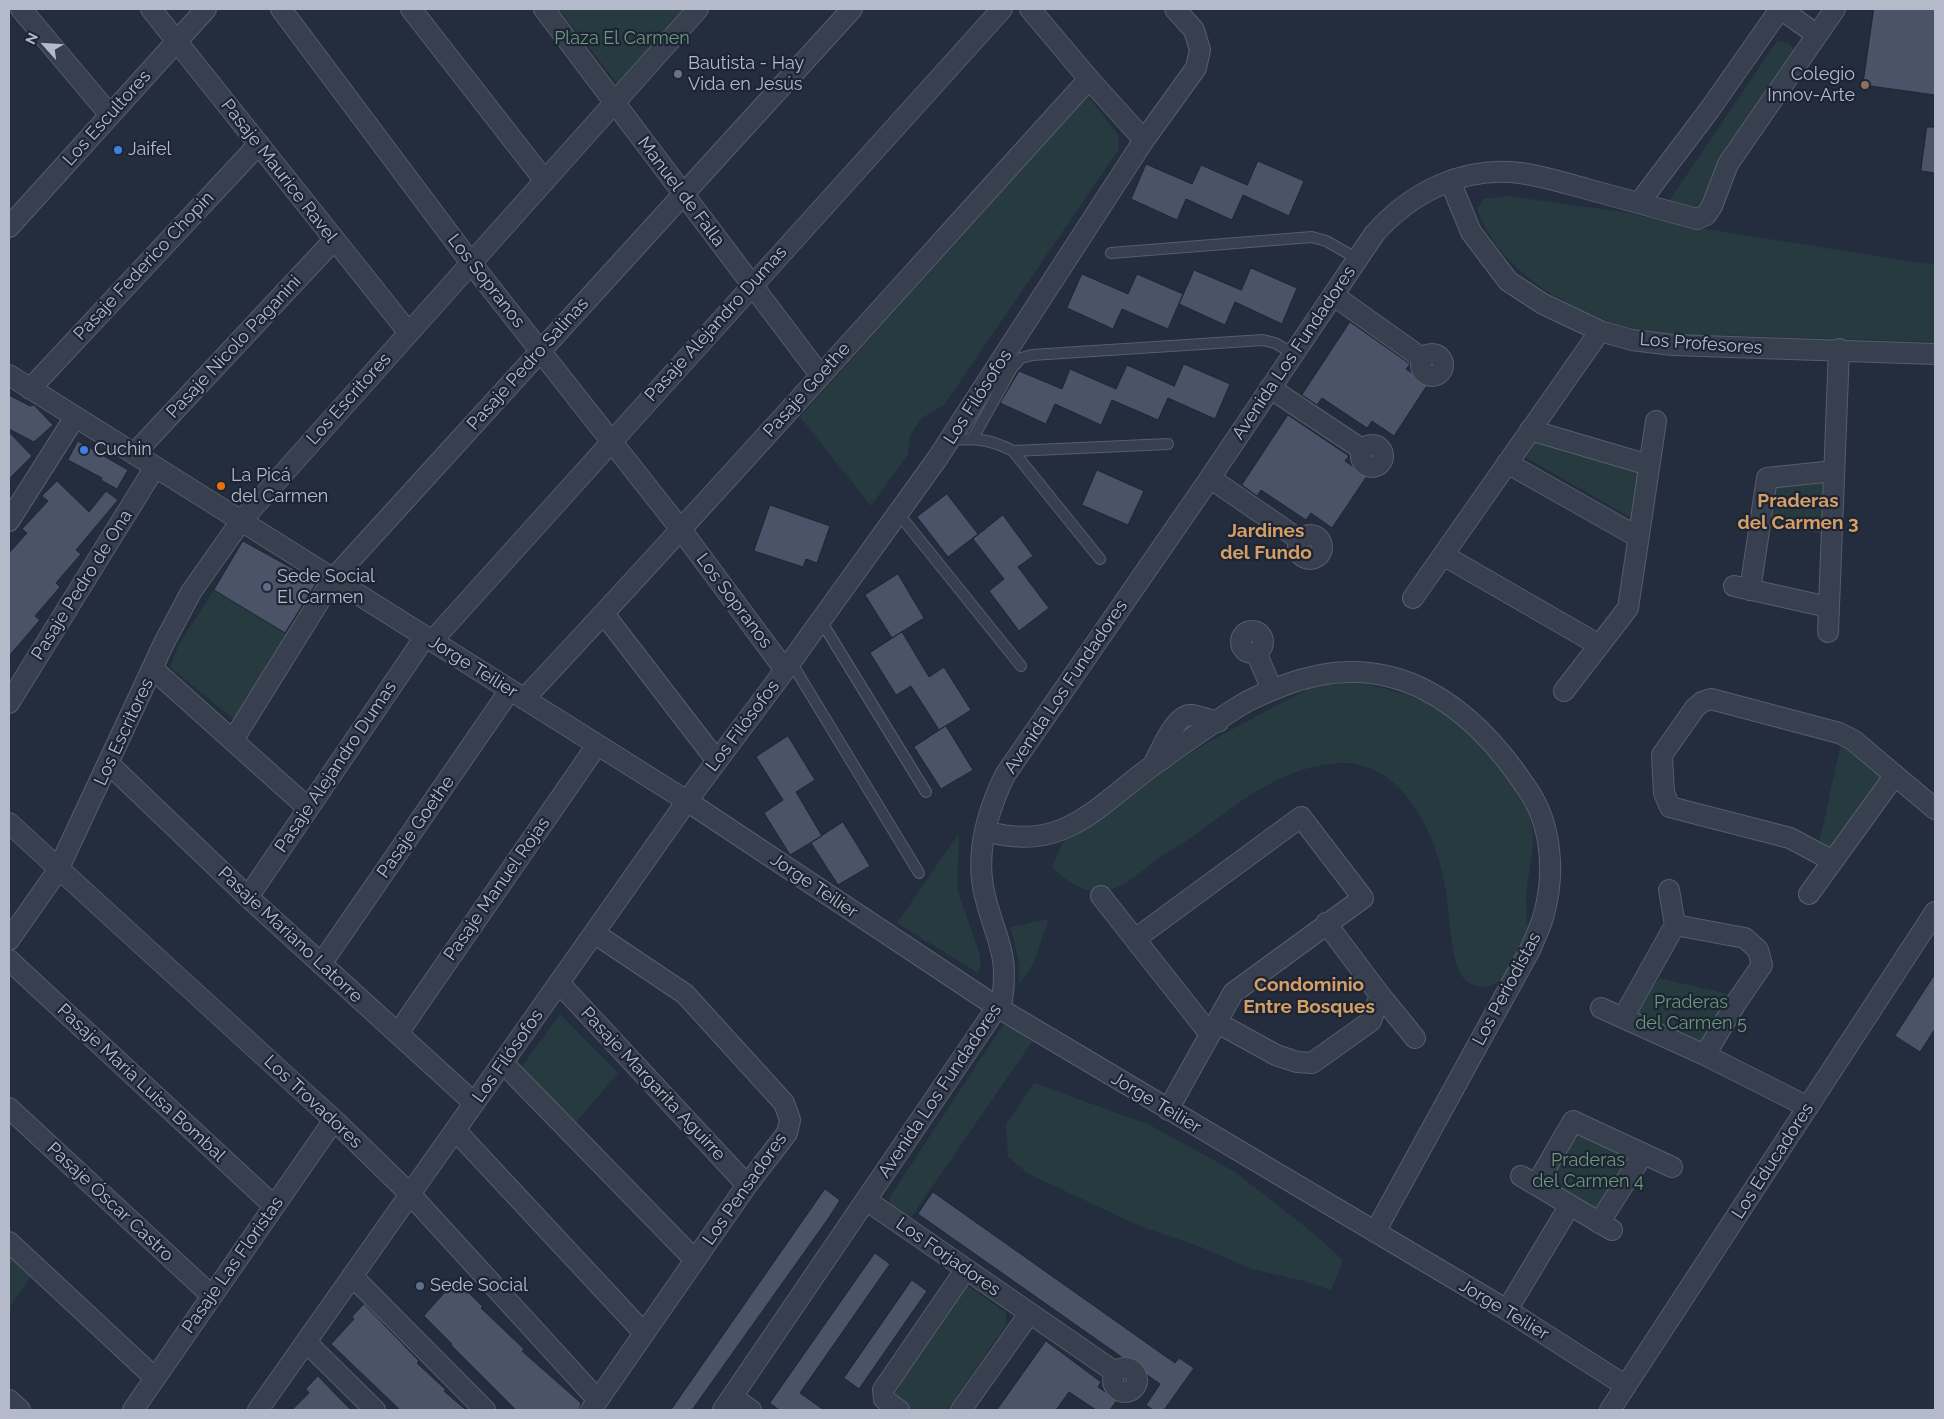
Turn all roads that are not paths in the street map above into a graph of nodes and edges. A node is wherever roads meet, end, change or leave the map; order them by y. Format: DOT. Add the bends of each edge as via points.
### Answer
graph roads {
  1 [pos="21,9"];
  2 [pos="150,9"];
  3 [pos="206,9"];
  4 [pos="281,9"];
  5 [pos="410,9"];
  6 [pos="544,9"];
  7 [pos="698,9"];
  8 [pos="852,9"];
  9 [pos="1002,9"];
  10 [pos="1030,9"];
  11 [pos="1175,9"];
  12 [pos="1780,9"];
  13 [pos="1835,9"];
  14 [pos="1817,35"];
  15 [pos="176,42"];
  16 [pos="1089,79"];
  17 [pos="614,103"];
  18 [pos="110,115"];
  19 [pos="1144,140"];
  20 [pos="258,144"];
  21 [pos="544,181"];
  22 [pos="1450,181"];
  23 [pos="683,195"];
  24 [pos="1639,203"];
  25 [pos="9,227"];
  26 [pos="334,240"];
  27 [pos="1111,253"];
  28 [pos="1358,259"];
  29 [pos="471,263"];
  30 [pos="752,285"];
  31 [pos="1333,295"];
  32 [pos="1600,331"];
  33 [pos="409,333"];
  34 [pos="1838,350"];
  35 [pos="540,351"];
  36 [pos="1294,354"];
  37 [pos="1935,354"];
  38 [pos="1423,359"];
  39 [pos="9,375"];
  40 [pos="820,375"];
  41 [pos="1270,388"];
  42 [pos="30,389"];
  43 [pos="75,417"];
  44 [pos="1656,421"];
  45 [pos="1530,430"];
  46 [pos="973,438"];
  47 [pos="611,440"];
  48 [pos="950,440"];
  49 [pos="1168,444"];
  50 [pos="1362,450"];
  51 [pos="1013,452"];
  52 [pos="134,454"];
  53 [pos="1507,463"];
  54 [pos="1648,465"];
  55 [pos="155,467"];
  56 [pos="1834,471"];
  57 [pos="1210,478"];
  58 [pos="898,513"];
  59 [pos="9,521"];
  60 [pos="241,521"];
  61 [pos="682,531"];
  62 [pos="1638,537"];
  63 [pos="1300,540"];
  64 [pos="1443,555"];
  65 [pos="1100,559"];
  66 [pos="333,579"];
  67 [pos="1413,598"];
  68 [pos="1828,608"];
  69 [pos="604,614"];
  70 [pos="821,621"];
  71 [pos="1828,632"];
  72 [pos="428,639"];
  73 [pos="1600,645"];
  74 [pos="1256,652"];
  75 [pos="788,666"];
  76 [pos="1021,666"];
  77 [pos="153,669"];
  78 [pos="1272,690"];
  79 [pos="1564,691"];
  80 [pos="517,695"];
  81 [pos="9,703"];
  82 [pos="233,740"];
  83 [pos="597,745"];
  84 [pos="717,761"];
  85 [pos="109,764"];
  86 [pos="1895,775"];
  87 [pos="926,792"];
  88 [pos="687,801"];
  89 [pos="308,808"];
  90 [pos="1935,809"];
  91 [pos="9,823"];
  92 [pos="984,831"];
  93 [pos="1833,861"];
  94 [pos="58,870"];
  95 [pos="919,874"];
  96 [pos="1669,890"];
  97 [pos="1810,894"];
  98 [pos="1101,896"];
  99 [pos="248,897"];
  100 [pos="1935,912"];
  101 [pos="1326,923"];
  102 [pos="1676,925"];
  103 [pos="594,933"];
  104 [pos="1136,939"];
  105 [pos="9,940"];
  106 [pos="9,960"];
  107 [pos="321,964"];
  108 [pos="559,983"];
  109 [pos="1380,995"];
  110 [pos="997,1007"];
  111 [pos="1601,1008"];
  112 [pos="1623,1018"];
  113 [pos="1212,1027"];
  114 [pos="398,1033"];
  115 [pos="1415,1038"];
  116 [pos="1705,1055"];
  117 [pos="503,1062"];
  118 [pos="474,1103"];
  119 [pos="1808,1107"];
  120 [pos="9,1108"];
  121 [pos="1168,1110"];
  122 [pos="334,1120"];
  123 [pos="455,1130"];
  124 [pos="1643,1154"];
  125 [pos="1672,1167"];
  126 [pos="747,1185"];
  127 [pos="410,1194"];
  128 [pos="866,1200"];
  129 [pos="1570,1205"];
  130 [pos="274,1206"];
  131 [pos="1375,1232"];
  132 [pos="9,1242"];
  133 [pos="695,1260"];
  134 [pos="966,1269"];
  135 [pos="352,1276"];
  136 [pos="212,1296"];
  137 [pos="1507,1310"];
  138 [pos="1029,1314"];
  139 [pos="644,1333"];
  140 [pos="306,1342"];
  141 [pos="1115,1372"];
  142 [pos="155,1378"];
  143 [pos="1626,1386"];
  144 [pos="9,1400"];
  145 [pos="727,1404"];
  146 [pos="595,1405"];
  147 [pos="968,1408"];
  148 [pos="261,1409"];
  149 [pos="20,1410"];
  150 [pos="132,1410"];
  151 [pos="374,1410"];
  152 [pos="485,1410"];
  153 [pos="751,1410"];
  154 [pos="899,1410"];
  155 [pos="1610,1410"];
  1 -- 18 [label="street"];
  2 -- 15 [label="street, Pasaje Maurice Ravel"];
  3 -- 15 [label="street, Los Escultores"];
  4 -- 29 [label="street, Los Sopranos"];
  5 -- 21 [label="street"];
  6 -- 17 [label="street, Manuel de Falla"];
  7 -- 17 [label="street, Los Escritores"];
  8 -- 23 [label="street, Pasaje Pedro Salinas"];
  9 -- 30 [label="street, Pasaje Alejandro Dumas"];
  10 -- 16 [label="street"];
  11 -- 19 [label="street, Los Filósofos" via="1194,30 1200,50 1196,68"];
  12 -- 14 [label="street"];
  12 -- 24 [label="street"];
  13 -- 14 [label="street, Avenida Los Fundadores"];
  14 -- 24 [label="street, Avenida Los Fundadores" via="1728,164 1706,215 1697,219"];
  15 -- 18 [label="street, Los Escultores"];
  15 -- 20 [label="street, Pasaje Maurice Ravel"];
  16 -- 19 [label="street"];
  16 -- 40 [label="street, Pasaje Goethe"];
  17 -- 21 [label="street, Los Escritores"];
  17 -- 23 [label="street, Manuel de Falla"];
  18 -- 25 [label="street, Los Escultores"];
  19 -- 48 [label="street, Los Filósofos"];
  20 -- 26 [label="street, Pasaje Maurice Ravel"];
  20 -- 42 [label="street, Pasaje Federico Chopin"];
  21 -- 29 [label="street, Los Escritores"];
  22 -- 24 [label="street, Avenida Los Fundadores" via="1485,173 1520,173"];
  22 -- 28 [label="street, Avenida Los Fundadores" via="1419,195 1397,210 1375,233"];
  22 -- 32 [label="street, Los Profesores" via="1471,232 1508,281 1543,304"];
  23 -- 30 [label="street, Manuel de Falla"];
  23 -- 35 [label="street, Pasaje Pedro Salinas"];
  26 -- 33 [label="street, Pasaje Maurice Ravel"];
  26 -- 52 [label="street, Pasaje Nicolo Paganini"];
  27 -- 28 [label="lane" via="1312,236"];
  28 -- 31 [label="street, Avenida Los Fundadores"];
  29 -- 33 [label="street, Los Escritores"];
  29 -- 35 [label="street, Los Sopranos"];
  30 -- 40 [label="street, Manuel de Falla"];
  30 -- 47 [label="street, Pasaje Alejandro Dumas"];
  31 -- 36 [label="street, Avenida Los Fundadores"];
  31 -- 38 [label="street"];
  32 -- 34 [label="street, Los Profesores" via="1632,340 1673,345"];
  32 -- 45 [label="street"];
  33 -- 60 [label="street, Los Escritores"];
  34 -- 37 [label="street, Los Profesores"];
  34 -- 56 [label="street"];
  35 -- 47 [label="street, Los Sopranos"];
  35 -- 66 [label="street, Pasaje Pedro Salinas"];
  36 -- 41 [label="street, Avenida Los Fundadores"];
  36 -- 46 [label="lane" via="1263,340 1020,358"];
  39 -- 42 [label="street, Jorge Teilier"];
  40 -- 61 [label="street, Pasaje Goethe"];
  41 -- 50 [label="street"];
  41 -- 57 [label="street, Avenida Los Fundadores"];
  42 -- 43 [label="street, Jorge Teilier"];
  43 -- 52 [label="street, Jorge Teilier"];
  43 -- 59 [label="street"];
  44 -- 54 [label="street"];
  45 -- 53 [label="street"];
  45 -- 54 [label="street"];
  46 -- 48 [label="lane"];
  46 -- 51 [label="lane" via="994,442"];
  47 -- 61 [label="street, Los Sopranos"];
  47 -- 72 [label="street, Pasaje Alejandro Dumas"];
  48 -- 58 [label="street, Los Filósofos"];
  49 -- 51 [label="lane"];
  51 -- 65 [label="lane"];
  52 -- 55 [label="street, Jorge Teilier"];
  53 -- 62 [label="street"];
  53 -- 64 [label="street"];
  54 -- 62 [label="street"];
  55 -- 60 [label="street, Jorge Teilier"];
  55 -- 81 [label="street, Pasaje Pedro de Ona"];
  56 -- 68 [label="street"];
  56 -- 68 [label="street" via="1767,478 1742,588"];
  57 -- 63 [label="street"];
  57 -- 92 [label="street, Avenida Los Fundadores" via="1005,776 995,795"];
  58 -- 70 [label="street, Los Filósofos"];
  58 -- 76 [label="lane"];
  60 -- 66 [label="street, Jorge Teilier"];
  60 -- 77 [label="street, Los Escritores" via="191,592"];
  61 -- 69 [label="street, Pasaje Goethe"];
  61 -- 75 [label="street, Los Sopranos"];
  62 -- 73 [label="street" via="1628,608"];
  64 -- 67 [label="street"];
  64 -- 73 [label="street"];
  66 -- 72 [label="street, Jorge Teilier"];
  66 -- 82 [label="street, Pasaje Pedro Salinas"];
  68 -- 71 [label="street"];
  69 -- 80 [label="street, Pasaje Goethe"];
  69 -- 84 [label="street"];
  70 -- 75 [label="street, Los Filósofos"];
  70 -- 87 [label="lane"];
  72 -- 80 [label="street, Jorge Teilier"];
  72 -- 89 [label="street, Pasaje Alejandro Dumas"];
  73 -- 79 [label="street"];
  74 -- 78 [label="street"];
  75 -- 84 [label="street, Los Filósofos"];
  75 -- 95 [label="lane"];
  77 -- 82 [label="street"];
  77 -- 85 [label="street, Los Escritores"];
  78 -- 92 [label="street, Los Periodistas" via="1242,704 1069,828 1041,837 1018,838"];
  78 -- 131 [label="street, Los Periodistas" via="1307,677 1340,671 1366,671 1428,691 1481,730 1506,757 1531,794 1545,828 1550,857 1549,889 1544,915 1531,948"];
  80 -- 83 [label="street, Jorge Teilier"];
  80 -- 107 [label="street, Pasaje Goethe"];
  82 -- 89 [label="street"];
  83 -- 88 [label="street, Jorge Teilier"];
  83 -- 114 [label="street, Pasaje Manuel Rojas"];
  84 -- 88 [label="street, Los Filósofos"];
  85 -- 94 [label="street, Los Escritores"];
  85 -- 99 [label="street, Pasaje Mariano Latorre"];
  86 -- 90 [label="street"];
  86 -- 93 [label="street"];
  86 -- 93 [label="street" via="1853,740 1839,733 1711,699 1695,708 1662,756 1664,793 1670,807 1790,838"];
  88 -- 103 [label="street, Los Filósofos"];
  88 -- 110 [label="street, Jorge Teilier"];
  89 -- 99 [label="street, Pasaje Alejandro Dumas"];
  91 -- 94 [label="street, Los Trovadores"];
  92 -- 110 [label="street, Avenida Los Fundadores" via="980,872 1004,952 1006,977 1002,1000"];
  93 -- 97 [label="street"];
  94 -- 105 [label="street, Los Escritores"];
  94 -- 122 [label="street, Los Trovadores"];
  96 -- 102 [label="street"];
  98 -- 104 [label="street"];
  99 -- 107 [label="street, Pasaje Mariano Latorre"];
  100 -- 119 [label="street, Los Educadores"];
  101 -- 104 [label="street" via="1363,898 1301,817"];
  101 -- 109 [label="street"];
  101 -- 113 [label="street" via="1233,993"];
  102 -- 112 [label="street"];
  102 -- 116 [label="street" via="1745,938 1758,950 1762,965"];
  103 -- 108 [label="street, Los Filósofos"];
  103 -- 126 [label="street, Los Pensadores" via="685,994 784,1103 790,1120 787,1133"];
  104 -- 113 [label="street"];
  106 -- 130 [label="street, Pasaje María Luisa Bombal"];
  107 -- 114 [label="street, Pasaje Mariano Latorre"];
  108 -- 117 [label="street, Los Filósofos"];
  108 -- 126 [label="street, Pasaje Margarita Aguirre"];
  109 -- 113 [label="street" via="1370,1021 1312,1063 1276,1055"];
  109 -- 115 [label="street"];
  110 -- 121 [label="street, Jorge Teilier"];
  110 -- 128 [label="street, Avenida Los Fundadores"];
  111 -- 112 [label="street"];
  112 -- 116 [label="street"];
  113 -- 121 [label="street"];
  114 -- 118 [label="street, Pasaje Mariano Latorre"];
  116 -- 119 [label="street"];
  117 -- 118 [label="street, Los Filósofos"];
  117 -- 133 [label="street"];
  118 -- 123 [label="street, Los Filósofos"];
  119 -- 143 [label="street, Los Educadores"];
  120 -- 136 [label="street, Pasaje Óscar Castro"];
  121 -- 131 [label="street, Jorge Teilier"];
  122 -- 127 [label="street, Los Trovadores"];
  122 -- 130 [label="street, Pasaje Las Floristas"];
  123 -- 127 [label="street, Los Filósofos"];
  123 -- 139 [label="street"];
  124 -- 125 [label="street"];
  124 -- 129 [label="street" via="1606,1226"];
  124 -- 129 [label="street" via="1573,1122 1529,1180"];
  126 -- 133 [label="street, Los Pensadores"];
  127 -- 135 [label="street, Los Filósofos"];
  127 -- 146 [label="street, Los Trovadores"];
  128 -- 134 [label="street, Los Forjadores"];
  128 -- 145 [label="street, Avenida Los Fundadores"];
  129 -- 137 [label="street"];
  130 -- 136 [label="street, Pasaje Las Floristas"];
  131 -- 137 [label="street, Jorge Teilier"];
  132 -- 142 [label="street"];
  133 -- 139 [label="street, Los Pensadores"];
  134 -- 138 [label="street, Los Forjadores"];
  134 -- 154 [label="street" via="883,1390 884,1398"];
  135 -- 140 [label="street, Los Filósofos"];
  135 -- 152 [label="street"];
  136 -- 142 [label="street, Pasaje Las Floristas"];
  137 -- 143 [label="street, Jorge Teilier"];
  138 -- 141 [label="street, Los Forjadores"];
  138 -- 147 [label="street"];
  139 -- 146 [label="street, Los Pensadores"];
  140 -- 148 [label="street, Los Filósofos"];
  140 -- 151 [label="street"];
  142 -- 150 [label="street, Pasaje Las Floristas"];
  143 -- 155 [label="street, Los Educadores"];
  144 -- 149 [label="street"];
  145 -- 153 [label="street"];
}
